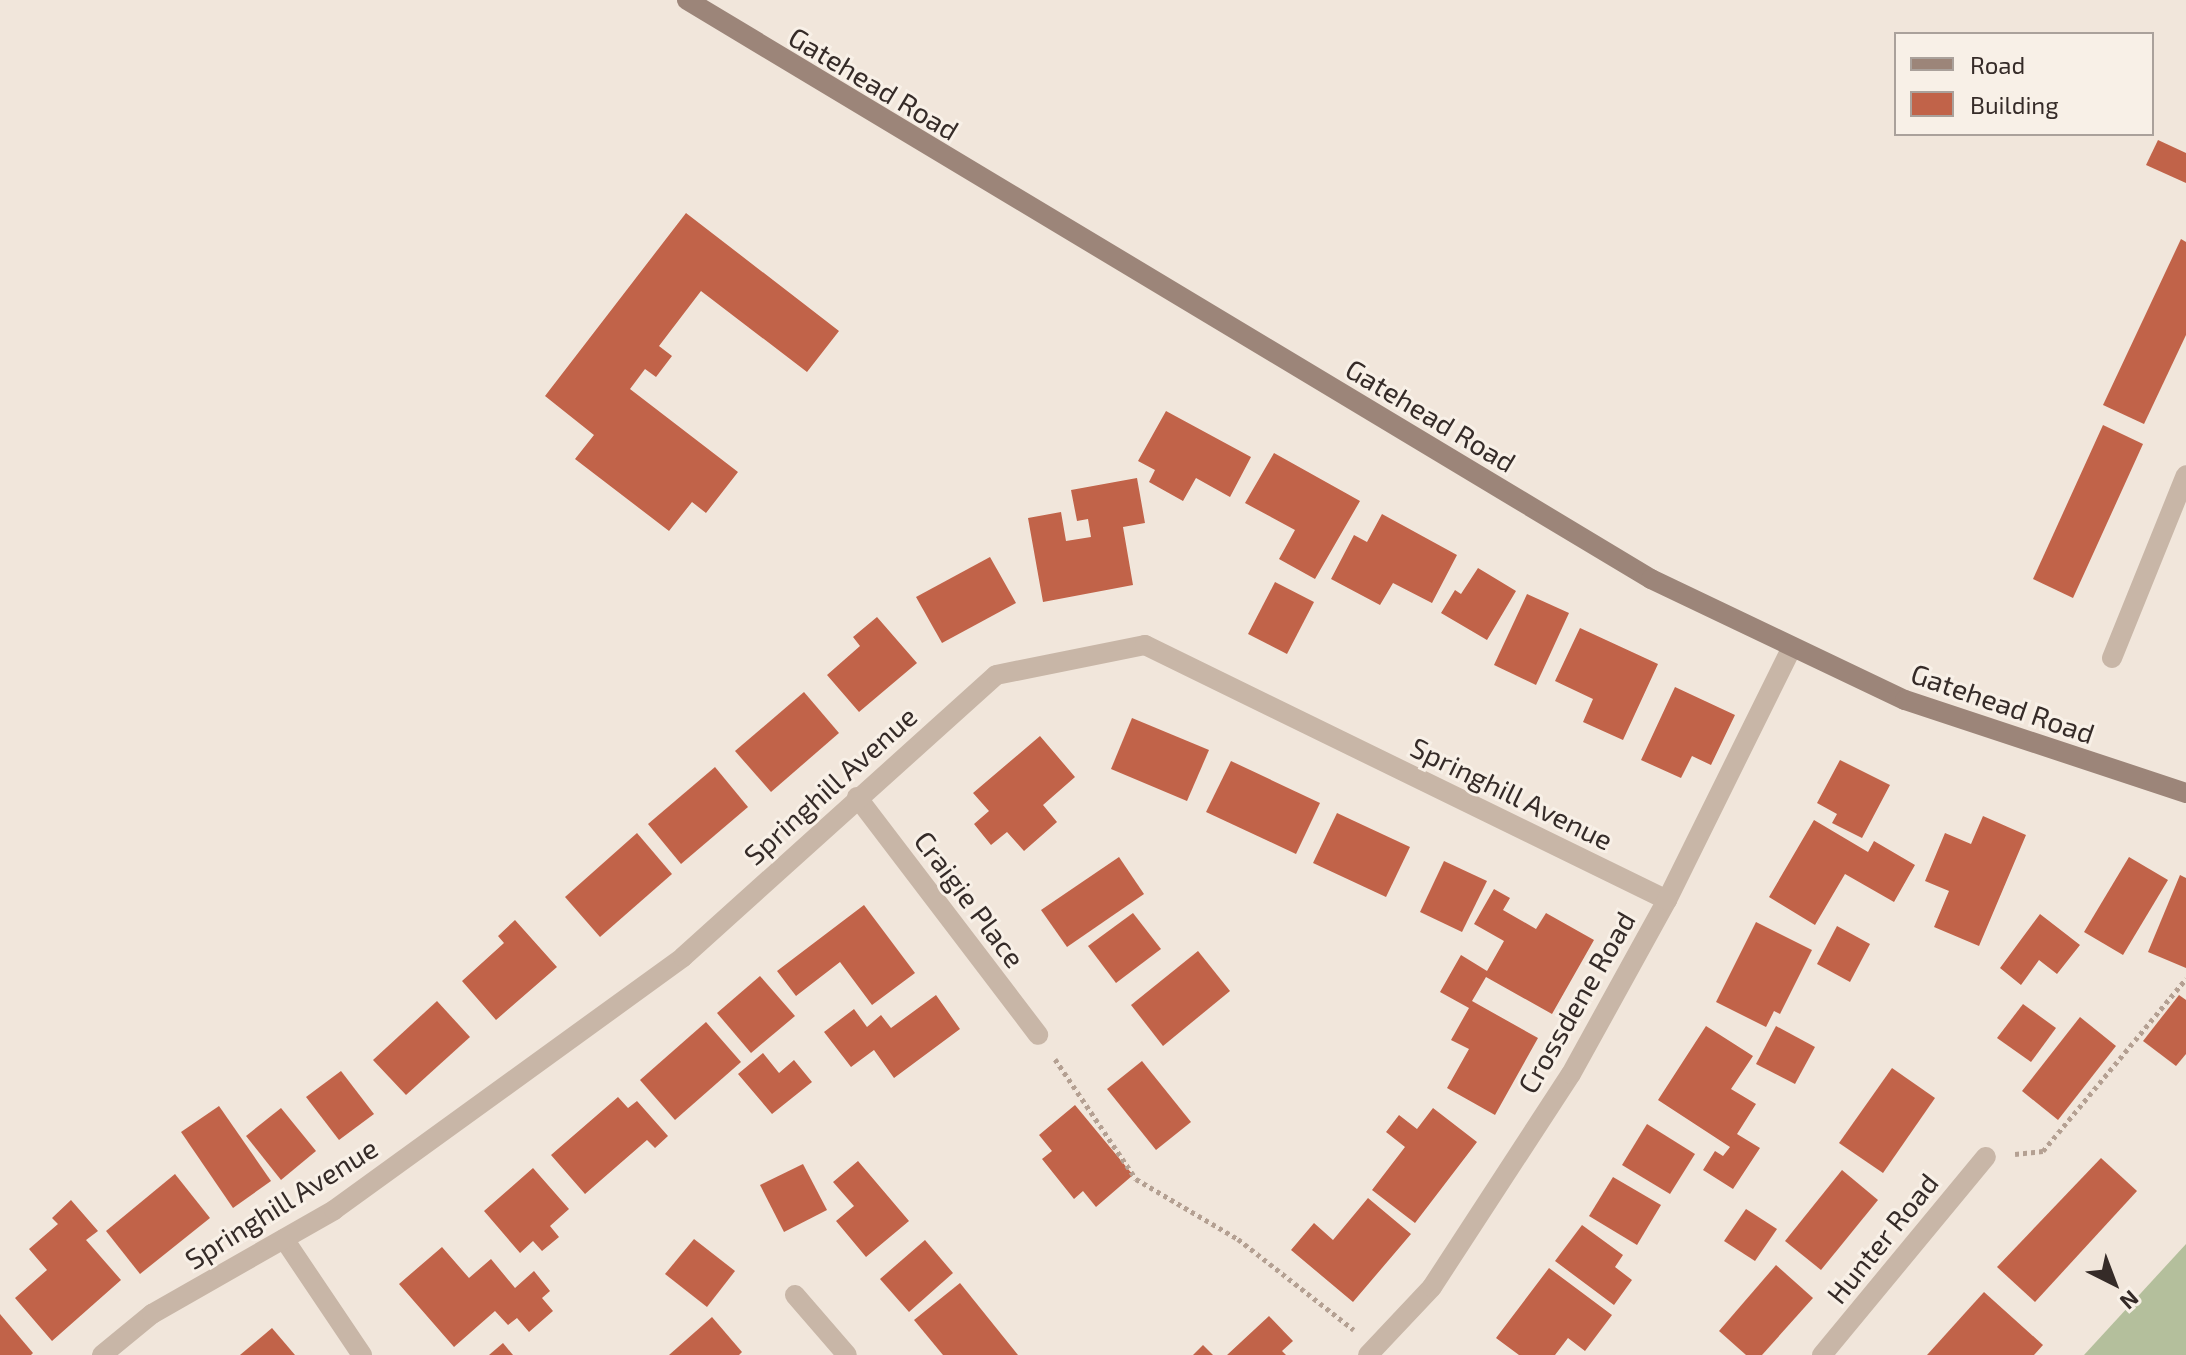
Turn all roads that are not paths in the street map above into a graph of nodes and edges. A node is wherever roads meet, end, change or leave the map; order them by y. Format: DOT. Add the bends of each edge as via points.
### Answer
graph roads {
  1 [pos="687,0"];
  2 [pos="2186,475"];
  3 [pos="1791,649"];
  4 [pos="2112,658"];
  5 [pos="2186,793"];
  6 [pos="857,797"];
  7 [pos="1667,900"];
  8 [pos="1038,1035"];
  9 [pos="1986,1157"];
  10 [pos="284,1239"];
  11 [pos="795,1295"];
  12 [pos="1372,1351"];
  13 [pos="102,1355"];
  14 [pos="362,1355"];
  15 [pos="847,1355"];
  16 [pos="1822,1355"];
  1 -- 3 [label="main road, Gatehead Road" via="1651,579"];
  2 -- 4 [label="street"];
  3 -- 5 [label="main road, Gatehead Road" via="1905,700"];
  3 -- 7 [label="street, Crossdene Road"];
  6 -- 7 [label="street, Springhill Avenue" via="996,675 1145,645"];
  6 -- 8 [label="street, Craigie Place"];
  6 -- 10 [label="street, Springhill Avenue" via="683,957 334,1210"];
  7 -- 12 [label="street, Crossdene Road" via="1545,1114 1432,1287"];
  9 -- 16 [label="street, Hunter Road"];
  10 -- 13 [label="street, Springhill Avenue" via="152,1314"];
  10 -- 14 [label="street"];
  11 -- 15 [label="street"];
}
